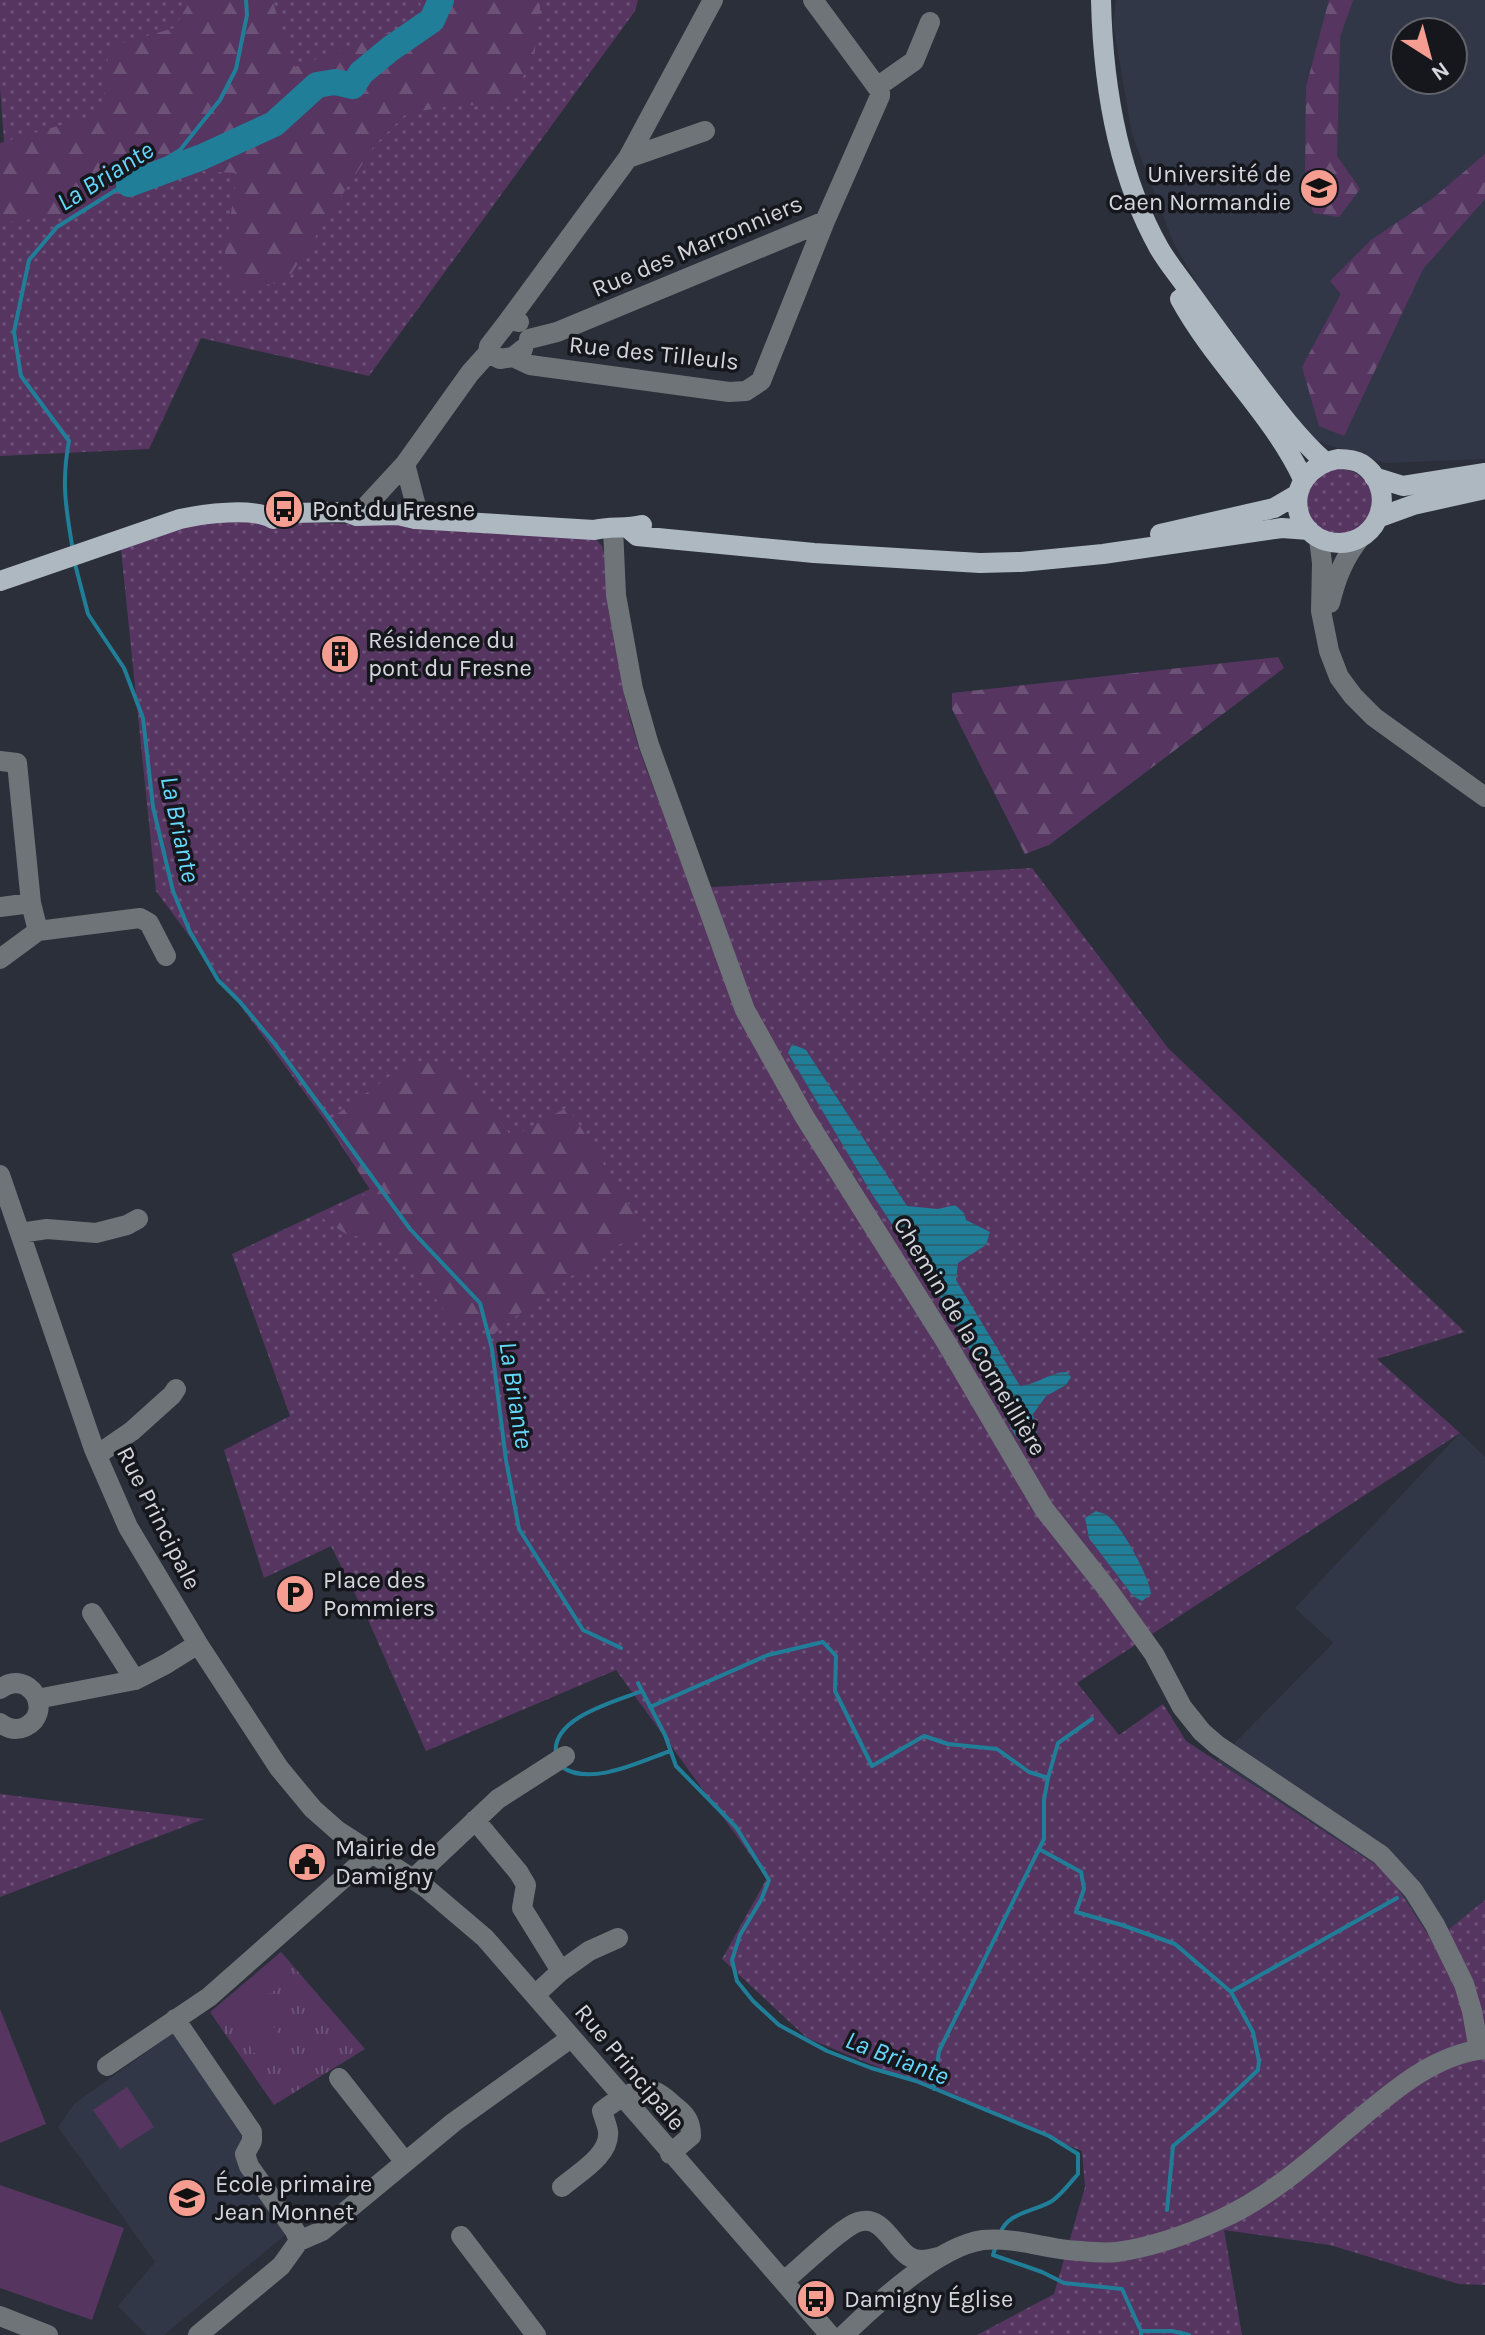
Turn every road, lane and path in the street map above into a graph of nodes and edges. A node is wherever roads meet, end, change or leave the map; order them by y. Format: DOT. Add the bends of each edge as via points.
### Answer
graph roads {
  1 [pos="713,0"];
  2 [pos="813,0"];
  3 [pos="1101,0"];
  4 [pos="930,22"];
  5 [pos="877,87"];
  6 [pos="705,131"];
  7 [pos="628,158"];
  8 [pos="825,221"];
  9 [pos="1160,251"];
  10 [pos="509,320"];
  11 [pos="529,339"];
  12 [pos="488,353"];
  13 [pos="513,357"];
  14 [pos="1324,461"];
  15 [pos="405,464"];
  16 [pos="1485,473"];
  17 [pos="1374,477"];
  18 [pos="1300,487"];
  19 [pos="1485,489"];
  20 [pos="408,513"];
  21 [pos="357,516"];
  22 [pos="1380,517"];
  23 [pos="615,528"];
  24 [pos="1314,535"];
  25 [pos="1360,538"];
  26 [pos="1060,557"];
  27 [pos="0,581"];
  28 [pos="1325,627"];
  29 [pos="0,761"];
  30 [pos="1485,797"];
  31 [pos="31,903"];
  32 [pos="0,907"];
  33 [pos="38,931"];
  34 [pos="166,956"];
  35 [pos="0,959"];
  36 [pos="0,1175"];
  37 [pos="138,1219"];
  38 [pos="20,1233"];
  39 [pos="176,1389"];
  40 [pos="97,1455"];
  41 [pos="92,1613"];
  42 [pos="198,1644"];
  43 [pos="135,1680"];
  44 [pos="1,1686"];
  45 [pos="37,1699"];
  46 [pos="0,1723"];
  47 [pos="558,1760"];
  48 [pos="475,1820"];
  49 [pos="372,1853"];
  50 [pos="413,1879"];
  51 [pos="618,1938"];
  52 [pos="561,1971"];
  53 [pos="535,1995"];
  54 [pos="175,2019"];
  55 [pos="571,2038"];
  56 [pos="1482,2050"];
  57 [pos="107,2066"];
  58 [pos="339,2078"];
  59 [pos="620,2096"];
  60 [pos="670,2154"];
  61 [pos="405,2162"];
  62 [pos="562,2187"];
  63 [pos="461,2236"];
  64 [pos="299,2241"];
  65 [pos="907,2256"];
  66 [pos="942,2256"];
  67 [pos="906,2280"];
  68 [pos="784,2281"];
  69 [pos="0,2316"];
  70 [pos="823,2331"];
  71 [pos="48,2335"];
  72 [pos="198,2335"];
  73 [pos="536,2335"];
  74 [pos="844,2335"];
  1 -- 7 [label="street"];
  2 -- 5 [label="street"];
  3 -- 9 [label="main road" via="1108,97 1119,146"];
  4 -- 5 [label="street" via="914,61"];
  5 -- 8 [label="street, Rue des Marronniers" via="880,96"];
  6 -- 7 [label="street"];
  7 -- 10 [label="street"];
  8 -- 11 [label="street, Rue des Marronniers"];
  8 -- 13 [label="street, Rue des Tilleuls" via="761,381 746,391 530,365"];
  9 -- 14 [label="main road" via="1297,434"];
  9 -- 18 [label="main road" via="1206,340 1287,447"];
  10 -- 11 [label="street" via="521,323"];
  10 -- 12 [label="street"];
  11 -- 13 [label="street"];
  12 -- 13 [label="street" via="500,359"];
  12 -- 15 [label="street"];
  14 -- 17 [label="main road" via="1355,461"];
  14 -- 18 [label="main road"];
  15 -- 20 [label="street"];
  15 -- 21 [label="street"];
  16 -- 17 [label="main road" via="1403,486"];
  17 -- 22 [label="main road"];
  18 -- 24 [label="main road" via="1297,508"];
  18 -- 26 [label="main road" via="1274,508"];
  19 -- 22 [label="main road"];
  20 -- 21 [label="main road"];
  20 -- 23 [label="main road" via="576,519"];
  21 -- 27 [label="main road" via="292,513 278,519 205,513"];
  22 -- 25 [label="main road"];
  23 -- 26 [label="main road" via="637,536 830,554 980,563"];
  23 -- 56 [label="street, Chemin de la Corneillière" via="622,639 649,745 745,1010 804,1116 1044,1509 1154,1654 1182,1707 1230,1754 1381,1855 1413,1890 1464,1984"];
  24 -- 25 [label="main road" via="1344,544"];
  24 -- 26 [label="main road" via="1282,528"];
  24 -- 28 [label="street" via="1322,563"];
  25 -- 28 [label="street" via="1336,578"];
  28 -- 30 [label="street" via="1339,677 1353,696"];
  29 -- 31 [label="street" via="17,763"];
  31 -- 32 [label="street"];
  31 -- 33 [label="street"];
  33 -- 34 [label="street" via="140,918 149,923"];
  33 -- 35 [label="street"];
  36 -- 38 [label="street, Rue Principale"];
  37 -- 38 [label="street" via="96,1233"];
  38 -- 40 [label="street, Rue Principale"];
  39 -- 40 [label="street" via="132,1431"];
  40 -- 42 [label="street, Rue Principale" via="128,1527"];
  41 -- 43 [label="street"];
  42 -- 43 [label="street"];
  42 -- 49 [label="street, Rue Principale" via="279,1768 313,1809"];
  43 -- 45 [label="street"];
  44 -- 45 [label="street" via="24,1685"];
  45 -- 46 [label="street" via="37,1714 27,1726 12,1729"];
  47 -- 48 [label="street"];
  48 -- 50 [label="street"];
  48 -- 52 [label="street" via="526,1885 522,1908"];
  49 -- 50 [label="street, Rue Principale"];
  49 -- 54 [label="street" via="209,1997"];
  50 -- 53 [label="street, Rue Principale" via="485,1938"];
  51 -- 52 [label="street"];
  52 -- 53 [label="street"];
  53 -- 55 [label="street, Rue Principale"];
  54 -- 57 [label="street"];
  54 -- 64 [label="street" via="252,2132 245,2154 249,2166"];
  55 -- 59 [label="street, Rue Principale"];
  55 -- 61 [label="street"];
  56 -- 66 [label="street" via="1452,2057 1398,2087 1266,2193 1224,2218 1115,2252 982,2240"];
  58 -- 61 [label="street"];
  59 -- 60 [label="street, Rue Principale"];
  59 -- 60 [label="street" via="658,2092 685,2114 691,2136"];
  59 -- 62 [label="street" via="602,2111 608,2130 603,2152"];
  60 -- 68 [label="street, Rue Principale"];
  61 -- 64 [label="street" via="322,2231"];
  63 -- 73 [label="street"];
  64 -- 72 [label="street" via="281,2266"];
  65 -- 66 [label="street"];
  65 -- 67 [label="street"];
  65 -- 68 [label="street" via="881,2226 863,2220"];
  66 -- 67 [label="street"];
  67 -- 74 [label="street"];
  68 -- 70 [label="street, Rue Principale"];
  69 -- 71 [label="street"];
}
